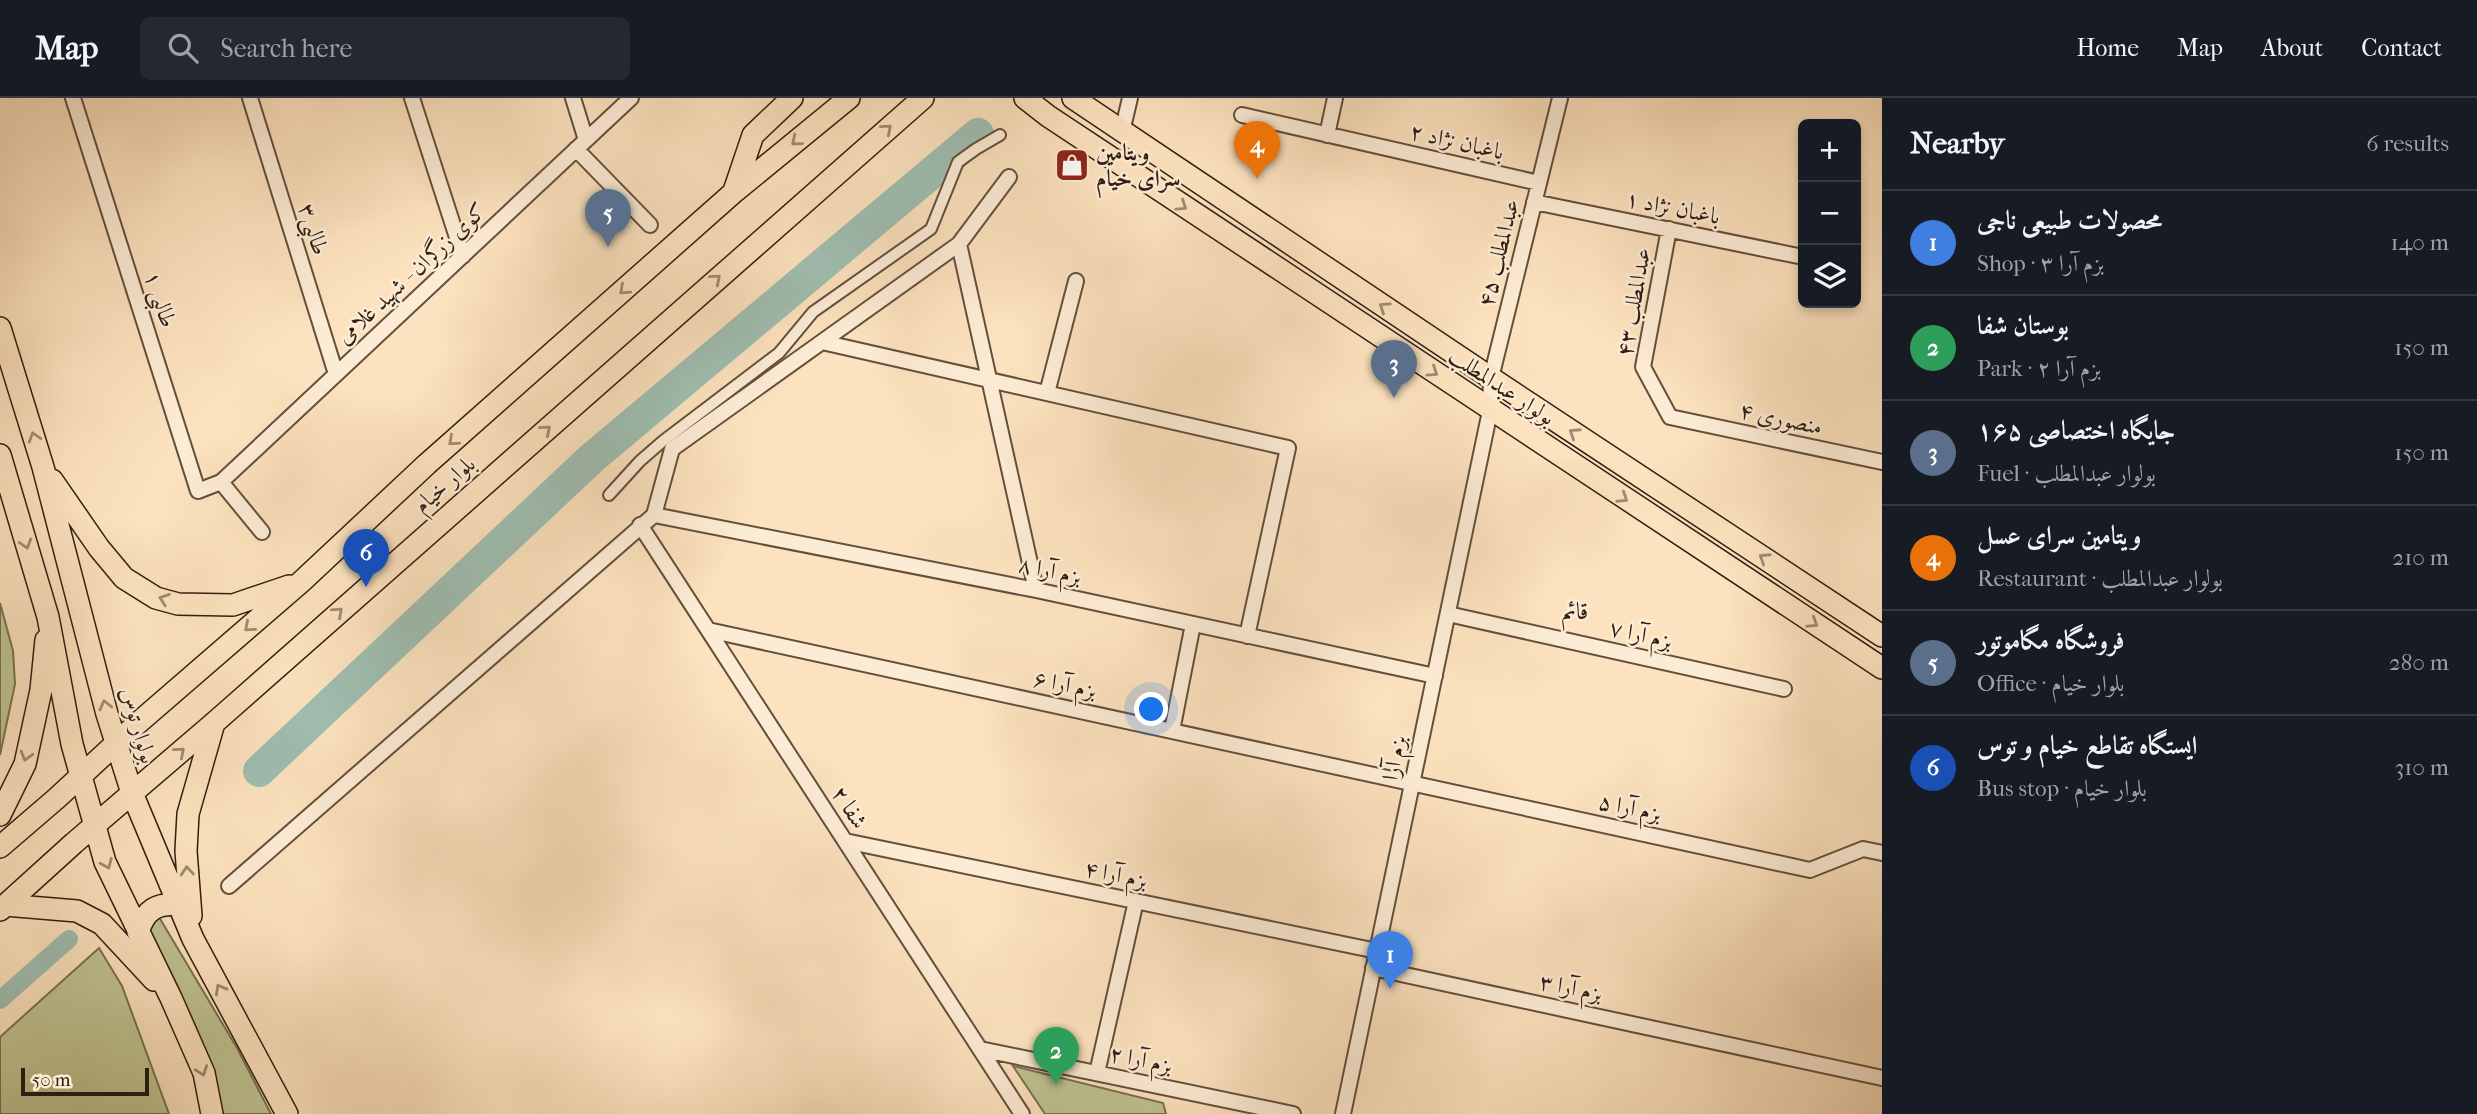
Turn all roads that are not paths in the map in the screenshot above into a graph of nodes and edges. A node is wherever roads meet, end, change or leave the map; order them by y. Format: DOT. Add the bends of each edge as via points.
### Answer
graph roads {
  1 [pos="73,98"];
  2 [pos="250,98"];
  3 [pos="412,98"];
  4 [pos="573,98"];
  5 [pos="631,98"];
  6 [pos="792,98"];
  7 [pos="849,98"];
  8 [pos="923,98"];
  9 [pos="1025,98"];
  10 [pos="1073,98"];
  11 [pos="1130,98"];
  12 [pos="1335,98"];
  13 [pos="1560,98"];
  14 [pos="1242,115"];
  15 [pos="1122,132"];
  16 [pos="1000,135"];
  17 [pos="1327,135"];
  18 [pos="581,145"];
  19 [pos="1009,177"];
  20 [pos="1539,183"];
  21 [pos="733,193"];
  22 [pos="1534,202"];
  23 [pos="650,225"];
  24 [pos="1669,229"];
  25 [pos="959,244"];
  26 [pos="463,256"];
  27 [pos="1798,256"];
  28 [pos="1076,281"];
  29 [pos="0,328"];
  30 [pos="822,342"];
  31 [pos="336,374"];
  32 [pos="1491,378"];
  33 [pos="989,380"];
  34 [pos="1046,393"];
  35 [pos="1490,411"];
  36 [pos="1670,417"];
  37 [pos="0,455"];
  38 [pos="1882,463"];
  39 [pos="43,467"];
  40 [pos="221,482"];
  41 [pos="609,495"];
  42 [pos="654,515"];
  43 [pos="640,525"];
  44 [pos="261,532"];
  45 [pos="301,582"];
  46 [pos="1036,590"];
  47 [pos="1448,614"];
  48 [pos="48,617"];
  49 [pos="1193,624"];
  50 [pos="708,630"];
  51 [pos="1247,635"];
  52 [pos="1882,636"];
  53 [pos="1882,668"];
  54 [pos="1435,676"];
  55 [pos="1784,689"];
  56 [pos="214,723"];
  57 [pos="1172,731"];
  58 [pos="116,744"];
  59 [pos="80,776"];
  60 [pos="1412,783"];
  61 [pos="132,793"];
  62 [pos="0,815"];
  63 [pos="93,826"];
  64 [pos="845,841"];
  65 [pos="0,847"];
  66 [pos="1882,852"];
  67 [pos="229,886"];
  68 [pos="1136,901"];
  69 [pos="180,905"];
  70 [pos="3,908"];
  71 [pos="138,932"];
  72 [pos="193,939"];
  73 [pos="1377,951"];
  74 [pos="1373,968"];
  75 [pos="171,998"];
  76 [pos="980,1049"];
  77 [pos="1097,1073"];
  78 [pos="1882,1078"];
  79 [pos="212,1114"];
  80 [pos="287,1114"];
  81 [pos="1022,1114"];
  82 [pos="1293,1114"];
  83 [pos="1343,1114"];
  1 -- 40 [label="street, طالبی ۱" via="198,491"];
  2 -- 31 [label="street, طالبی۳"];
  3 -- 26 [label="street"];
  4 -- 18 [label="street"];
  5 -- 18 [label="street, کوی زرگران - شهید غلامی"];
  6 -- 21 [label="main road" via="752,135"];
  7 -- 21 [label="main road, بلوار خیام, one-way"];
  56 -- 8 [label="main road, بلوار خیام, one-way"];
  9 -- 35 [label="main road, بولوار عبدالمطلب, one-way"];
  10 -- 15 [label="main road, بولوار عبدالمطلب"];
  11 -- 15 [label="street"];
  12 -- 17 [label="street"];
  13 -- 20 [label="street, عبدالمطلب ۴۵"];
  14 -- 17 [label="street, باغبان نژاد ۲"];
  32 -- 15 [label="main road, بولوار عبدالمطلب, one-way"];
  16 -- 41 [label="street" via="958,162 931,229 813,312 779,353 663,441"];
  17 -- 20 [label="street, باغبان نژاد ۲"];
  18 -- 23 [label="street"];
  18 -- 26 [label="street, کوی زرگران - شهید غلامی"];
  19 -- 25 [label="street"];
  20 -- 22 [label="street, عبدالمطلب ۴۵"];
  21 -- 45 [label="main road, بلوار خیام, one-way"];
  22 -- 24 [label="street, باغبان نژاد ۱"];
  22 -- 32 [label="street, عبدالمطلب ۴۵"];
  24 -- 27 [label="street, باغبان نژاد ۱"];
  24 -- 36 [label="street, عبدالمطلب ۴۳" via="1643,367"];
  25 -- 30 [label="street"];
  25 -- 33 [label="street"];
  26 -- 31 [label="street, کوی زرگران - شهید غلامی"];
  28 -- 34 [label="street"];
  39 -- 29 [label="main road, بولوار توس, one-way"];
  30 -- 33 [label="street"];
  30 -- 42 [label="street" via="672,449"];
  31 -- 40 [label="street, کوی زرگران - شهید غلامی"];
  32 -- 35 [label="street, عبدالمطلب ۴۵"];
  52 -- 32 [label="main road, بولوار عبدالمطلب, one-way"];
  33 -- 34 [label="street"];
  33 -- 46 [label="street"];
  34 -- 51 [label="street" via="1288,448"];
  35 -- 47 [label="street, بزم آرا"];
  35 -- 53 [label="main road, بولوار عبدالمطلب, one-way"];
  36 -- 38 [label="street, منصوری ۴"];
  37 -- 48 [label="main road, one-way"];
  45 -- 39 [label="main road, one-way" via="233,605 178,604 156,598 124,578"];
  58 -- 39 [label="main road, بولوار توس, one-way"];
  40 -- 44 [label="street"];
  42 -- 43 [label="street"];
  42 -- 46 [label="street, بزم آرا ۸"];
  43 -- 50 [label="street, شفا ۲"];
  43 -- 67 [label="street"];
  45 -- 58 [label="main road, بلوار خیام, one-way"];
  46 -- 49 [label="street, بزم آرا ۸"];
  47 -- 54 [label="street, بزم آرا"];
  47 -- 55 [label="street, بزم آرا ۷"];
  48 -- 59 [label="main road"];
  48 -- 62 [label="main road, one-way" via="41,691 25,764"];
  49 -- 51 [label="street, بزم آرا ۸"];
  49 -- 57 [label="street"];
  50 -- 57 [label="street, بزم آرا ۶"];
  50 -- 64 [label="street, شفا ۲"];
  51 -- 54 [label="street, بزم آرا ۸"];
  54 -- 60 [label="street, بزم آرا"];
  61 -- 56 [label="main road, بلوار خیام, one-way"];
  72 -- 56 [label="main road, one-way" via="188,814"];
  57 -- 60 [label="street, بزم آرا ۶"];
  58 -- 59 [label="main road, بلوار خیام"];
  58 -- 61 [label="main road, بولوار توس"];
  59 -- 63 [label="main road"];
  59 -- 65 [label="main road, بلوار خیام"];
  60 -- 66 [label="street, بزم آرا ۵" via="1810,870 1863,849"];
  60 -- 73 [label="street, بزم آرا"];
  61 -- 63 [label="main road, بلوار خیام"];
  61 -- 69 [label="main road, بولوار توس"];
  63 -- 70 [label="main road, بلوار خیام"];
  63 -- 71 [label="main road, one-way" via="104,862"];
  64 -- 68 [label="street, بزم آرا ۴"];
  64 -- 76 [label="street, شفا ۲"];
  68 -- 73 [label="street, بزم آرا ۴"];
  68 -- 77 [label="street"];
  69 -- 71 [label="main road" via="152,908"];
  69 -- 72 [label="main road, بولوار توس"];
  70 -- 75 [label="main road" via="78,911 102,924"];
  71 -- 75 [label="main road"];
  80 -- 72 [label="main road, بولوار توس, one-way"];
  73 -- 74 [label="street, بزم آرا"];
  74 -- 78 [label="street, بزم آرا ۳"];
  74 -- 83 [label="street, بزم آرا"];
  75 -- 79 [label="main road, one-way" via="204,1073"];
  76 -- 77 [label="street, بزم آرا ۲"];
  76 -- 81 [label="street, شفا ۲"];
  77 -- 82 [label="street, بزم آرا ۲"];
}
